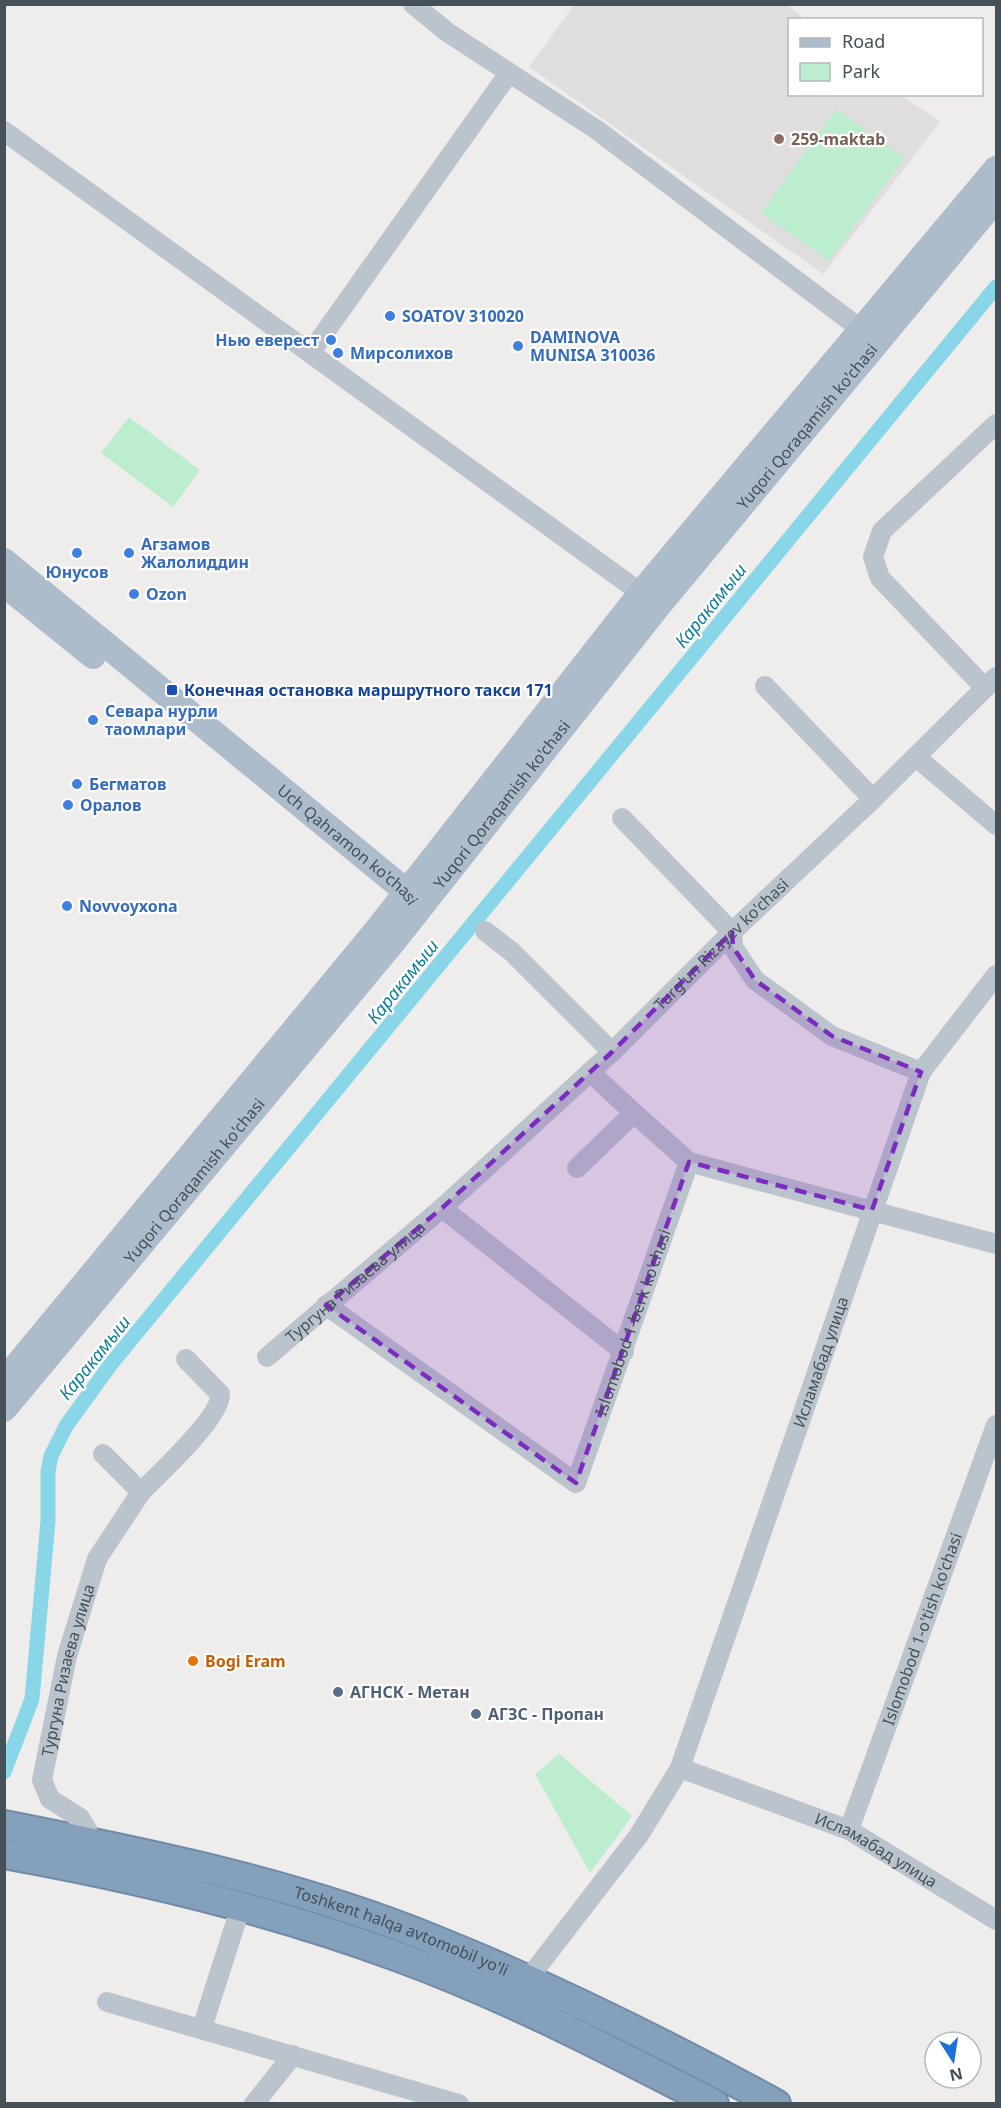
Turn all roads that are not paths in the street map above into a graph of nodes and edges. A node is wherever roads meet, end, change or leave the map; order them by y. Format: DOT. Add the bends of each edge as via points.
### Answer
graph roads {
  1 [pos="413,4"];
  2 [pos="509,73"];
  3 [pos="4,131"];
  4 [pos="996,169"];
  5 [pos="996,199"];
  6 [pos="862,330"];
  7 [pos="311,352"];
  8 [pos="996,424"];
  9 [pos="4,561"];
  10 [pos="4,584"];
  11 [pos="641,593"];
  12 [pos="991,682"];
  13 [pos="765,686"];
  14 [pos="916,757"];
  15 [pos="873,799"];
  16 [pos="622,818"];
  17 [pos="996,825"];
  18 [pos="408,902"];
  19 [pos="486,932"];
  20 [pos="732,932"];
  21 [pos="996,975"];
  22 [pos="612,1052"];
  23 [pos="590,1072"];
  24 [pos="921,1072"];
  25 [pos="634,1113"];
  26 [pos="689,1162"];
  27 [pos="577,1168"];
  28 [pos="442,1208"];
  29 [pos="872,1210"];
  30 [pos="996,1244"];
  31 [pos="326,1305"];
  32 [pos="624,1352"];
  33 [pos="267,1357"];
  34 [pos="186,1359"];
  35 [pos="4,1381"];
  36 [pos="4,1409"];
  37 [pos="996,1425"];
  38 [pos="103,1454"];
  39 [pos="141,1492"];
  40 [pos="680,1768"];
  41 [pos="7,1826"];
  42 [pos="849,1830"];
  43 [pos="88,1841"];
  44 [pos="4,1854"];
  45 [pos="241,1905"];
  46 [pos="996,1917"];
  47 [pos="528,1979"];
  48 [pos="107,2002"];
  49 [pos="202,2028"];
  50 [pos="293,2055"];
  51 [pos="434,2101"];
  52 [pos="766,2101"];
  53 [pos="254,2103"];
  54 [pos="459,2103"];
  55 [pos="714,2103"];
  1 -- 2 [label="street"];
  2 -- 6 [label="street" via="597,130"];
  2 -- 7 [label="street"];
  3 -- 7 [label="street"];
  4 -- 6 [label="main road, Yuqori Qoraqamish ko'chasi"];
  5 -- 18 [label="main road, Yuqori Qoraqamish ko'chasi"];
  6 -- 11 [label="main road, Yuqori Qoraqamish ko'chasi"];
  7 -- 11 [label="street"];
  8 -- 12 [label="street" via="882,531 873,556 880,579"];
  9 -- 18 [label="main road, Uch Qahramon ko'chasi"];
  10 -- 18 [label="main road, Uch Qahramon ko'chasi"];
  11 -- 18 [label="main road, Yuqori Qoraqamish ko'chasi"];
  12 -- 14 [label="street, Turg'un Rizayev ko'chasi"];
  13 -- 15 [label="street"];
  14 -- 15 [label="street, Turg'un Rizayev ko'chasi"];
  14 -- 17 [label="street"];
  15 -- 20 [label="street, Turg'un Rizayev ko'chasi"];
  16 -- 20 [label="street"];
  18 -- 35 [label="main road, Yuqori Qoraqamish ko'chasi"];
  18 -- 36 [label="main road, Yuqori Qoraqamish ko'chasi"];
  19 -- 22 [label="street" via="512,952"];
  20 -- 22 [label="street, Turg'un Rizayev ko'chasi"];
  20 -- 24 [label="street" via="733,947 755,980 832,1036"];
  21 -- 24 [label="street, Исламабад улица"];
  22 -- 23 [label="street, Turg'un Rizayev ko'chasi"];
  23 -- 25 [label="street"];
  23 -- 28 [label="street, Turg'un Rizayev ko'chasi"];
  24 -- 29 [label="street, Исламабад улица"];
  25 -- 26 [label="street"];
  25 -- 27 [label="street"];
  26 -- 29 [label="street"];
  26 -- 32 [label="street, Islomobod 1-berk ko'chasi"];
  28 -- 31 [label="street, Тургуна Ризаева улица"];
  28 -- 32 [label="street"];
  29 -- 30 [label="street"];
  29 -- 40 [label="street, Исламабад улица"];
  31 -- 32 [label="street, Islomobod 1-berk ko'chasi" via="576,1483"];
  31 -- 33 [label="street, Тургуна Ризаева улица"];
  34 -- 39 [label="street, Тургуна Ризаева улица" via="220,1394 220,1403 201,1430"];
  37 -- 42 [label="street, Islomobod 1-o'tish ko'chasi"];
  38 -- 39 [label="street"];
  39 -- 43 [label="street, Тургуна Ризаева улица" via="97,1559 67,1656 42,1780 50,1800 81,1818"];
  40 -- 42 [label="street, Исламабад улица"];
  40 -- 47 [label="street, Исламабад улица" via="639,1835"];
  41 -- 43 [label="highway, Toshkent halqa avtomobil yo'li"];
  42 -- 46 [label="street, Исламабад улица"];
  43 -- 47 [label="highway, Toshkent halqa avtomobil yo'li" via="313,1898 437,1940"];
  44 -- 45 [label="highway, Toshkent halqa avtomobil yo'li"];
  45 -- 49 [label="street"];
  45 -- 55 [label="highway, Toshkent halqa avtomobil yo'li" via="396,1956 489,1992"];
  47 -- 52 [label="highway, Toshkent halqa avtomobil yo'li" via="592,2008"];
  48 -- 49 [label="street"];
  49 -- 50 [label="street"];
  50 -- 51 [label="street"];
  50 -- 53 [label="street"];
  51 -- 54 [label="street"];
}
